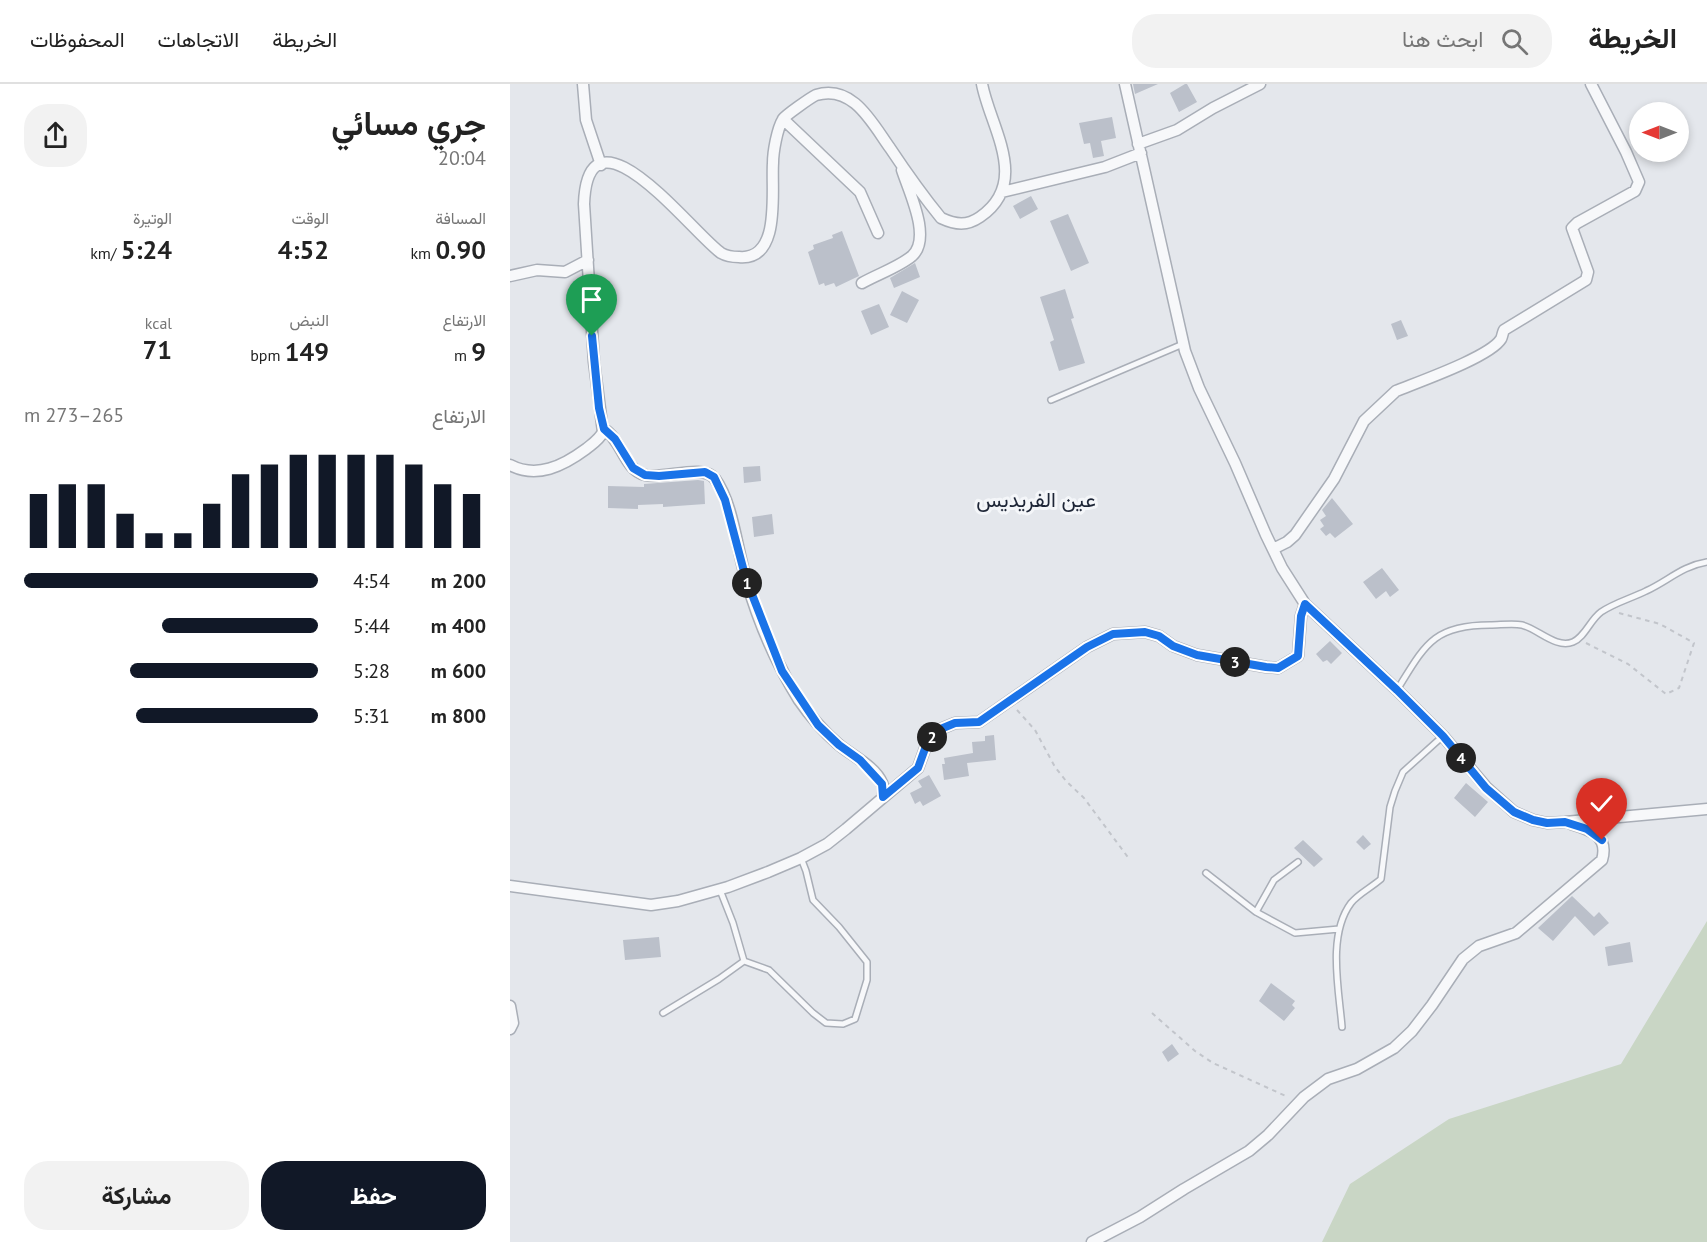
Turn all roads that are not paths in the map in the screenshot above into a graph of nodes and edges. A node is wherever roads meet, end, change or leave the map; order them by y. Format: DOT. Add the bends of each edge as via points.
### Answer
graph roads {
  1 [pos="583,84"];
  2 [pos="982,84"];
  3 [pos="1125,84"];
  4 [pos="1260,84"];
  5 [pos="1591,84"];
  6 [pos="783,119"];
  7 [pos="1140,148"];
  8 [pos="900,162"];
  9 [pos="601,165"];
  10 [pos="1002,192"];
  11 [pos="878,233"];
  12 [pos="588,260"];
  13 [pos="510,276"];
  14 [pos="862,282"];
  15 [pos="1183,344"];
  16 [pos="1051,400"];
  17 [pos="604,429"];
  18 [pos="510,466"];
  19 [pos="1273,549"];
  20 [pos="1707,562"];
  21 [pos="1305,604"];
  22 [pos="1397,690"];
  23 [pos="1443,736"];
  24 [pos="883,797"];
  25 [pos="1707,809"];
  26 [pos="1565,822"];
  27 [pos="801,858"];
  28 [pos="1298,862"];
  29 [pos="1206,873"];
  30 [pos="510,886"];
  31 [pos="720,890"];
  32 [pos="1256,912"];
  33 [pos="1339,929"];
  34 [pos="744,961"];
  35 [pos="510,1006"];
  36 [pos="663,1012"];
  37 [pos="1342,1027"];
  38 [pos="510,1029"];
  39 [pos="1092,1242"];
  1 -- 9 [label="street" via="586,120"];
  2 -- 10 [label="street" via="1004,157"];
  3 -- 7 [label="street"];
  4 -- 7 [label="street"];
  5 -- 19 [label="street" via="1639,182 1635,191 1572,228 1588,272 1586,280 1504,330 1501,339 1479,355 1396,391 1364,421 1334,479 1295,535"];
  6 -- 8 [label="street" via="825,89 847,92"];
  6 -- 9 [label="street" via="773,161 771,229 760,251 744,258 723,254 635,172 615,163"];
  6 -- 11 [label="street" via="860,192"];
  7 -- 10 [label="street" via="1105,167"];
  7 -- 15 [label="street"];
  8 -- 10 [label="street" via="941,218 952,223 975,220 988,211"];
  8 -- 14 [label="street" via="919,225 920,244 911,256"];
  9 -- 12 [label="street" via="593,169 584,190"];
  12 -- 13 [label="street" via="565,272 537,270"];
  12 -- 17 [label="street" via="594,362"];
  15 -- 16 [label="lane"];
  15 -- 19 [label="street" via="1199,388"];
  17 -- 18 [label="street" via="599,439 568,462 529,472"];
  17 -- 24 [label="street" via="633,468 645,475 705,472 714,477 725,500 746,579 782,671 818,725 882,784"];
  19 -- 21 [label="street"];
  20 -- 22 [label="lane" via="1671,575 1599,613 1570,643 1522,625 1466,625 1442,633 1425,646"];
  21 -- 22 [label="street"];
  21 -- 24 [label="street" via="1298,656 1278,668 1197,655 1145,632 1113,634 1087,647 979,722 955,723 933,735 918,768"];
  22 -- 23 [label="street"];
  23 -- 26 [label="street" via="1486,788 1514,812 1547,823"];
  23 -- 33 [label="lane" via="1403,772 1390,807 1381,879 1352,902"];
  24 -- 27 [label="street" via="827,844"];
  25 -- 26 [label="street"];
  26 -- 39 [label="street" via="1587,829 1602,840 1602,860 1516,933 1469,953 1412,1031 1394,1048 1358,1069 1328,1079 1250,1151"];
  27 -- 31 [label="street"];
  27 -- 34 [label="lane" via="813,900 867,962 867,980 855,1018 843,1024 826,1023 769,970"];
  28 -- 32 [label="lane" via="1274,880"];
  29 -- 32 [label="lane"];
  30 -- 31 [label="street" via="651,905"];
  31 -- 34 [label="lane"];
  32 -- 33 [label="lane" via="1295,933"];
  33 -- 37 [label="lane" via="1336,968"];
  34 -- 36 [label="lane"];
  35 -- 38 [label="street"];
}
